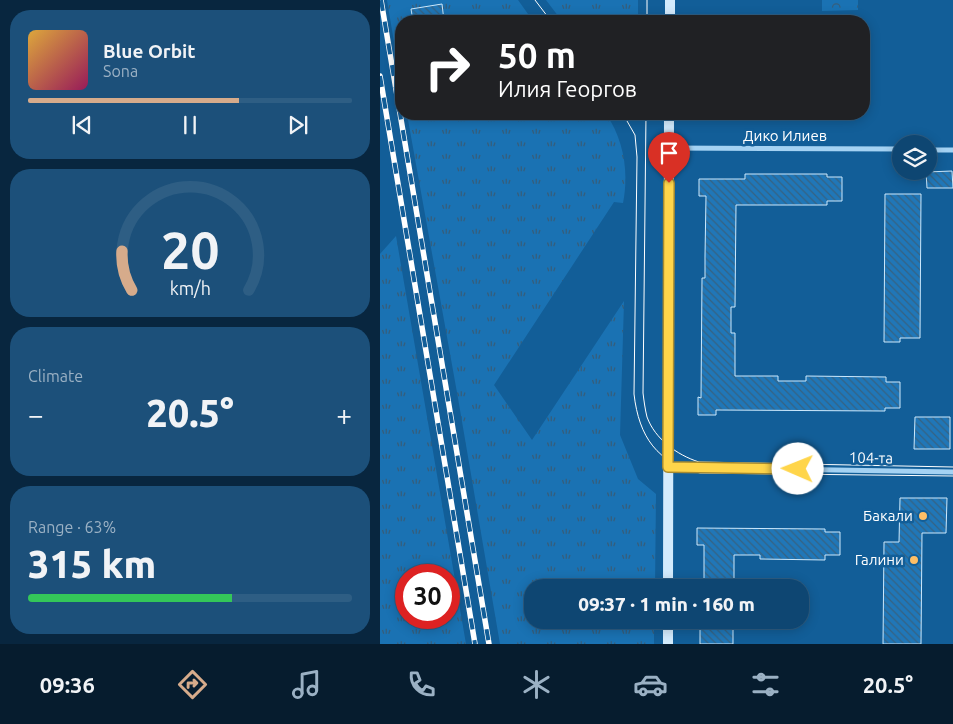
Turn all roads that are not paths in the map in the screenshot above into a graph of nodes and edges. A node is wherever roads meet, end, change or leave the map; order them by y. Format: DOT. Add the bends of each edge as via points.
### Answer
graph roads {
  1 [pos="670,0"];
  2 [pos="670,15"];
  3 [pos="669,120"];
  4 [pos="669,148"];
  5 [pos="892,150"];
  6 [pos="937,150"];
  7 [pos="953,150"];
  8 [pos="668,467"];
  9 [pos="953,472"];
  10 [pos="668,579"];
  11 [pos="668,629"];
  12 [pos="668,644"];
  1 -- 2 [label="street"];
  3 -- 4 [label="street"];
  4 -- 5 [label="street, Дико Илиев"];
  4 -- 8 [label="street"];
  6 -- 7 [label="street"];
  8 -- 9 [label="street, 104-та"];
  8 -- 10 [label="street"];
  11 -- 12 [label="street"];
}
